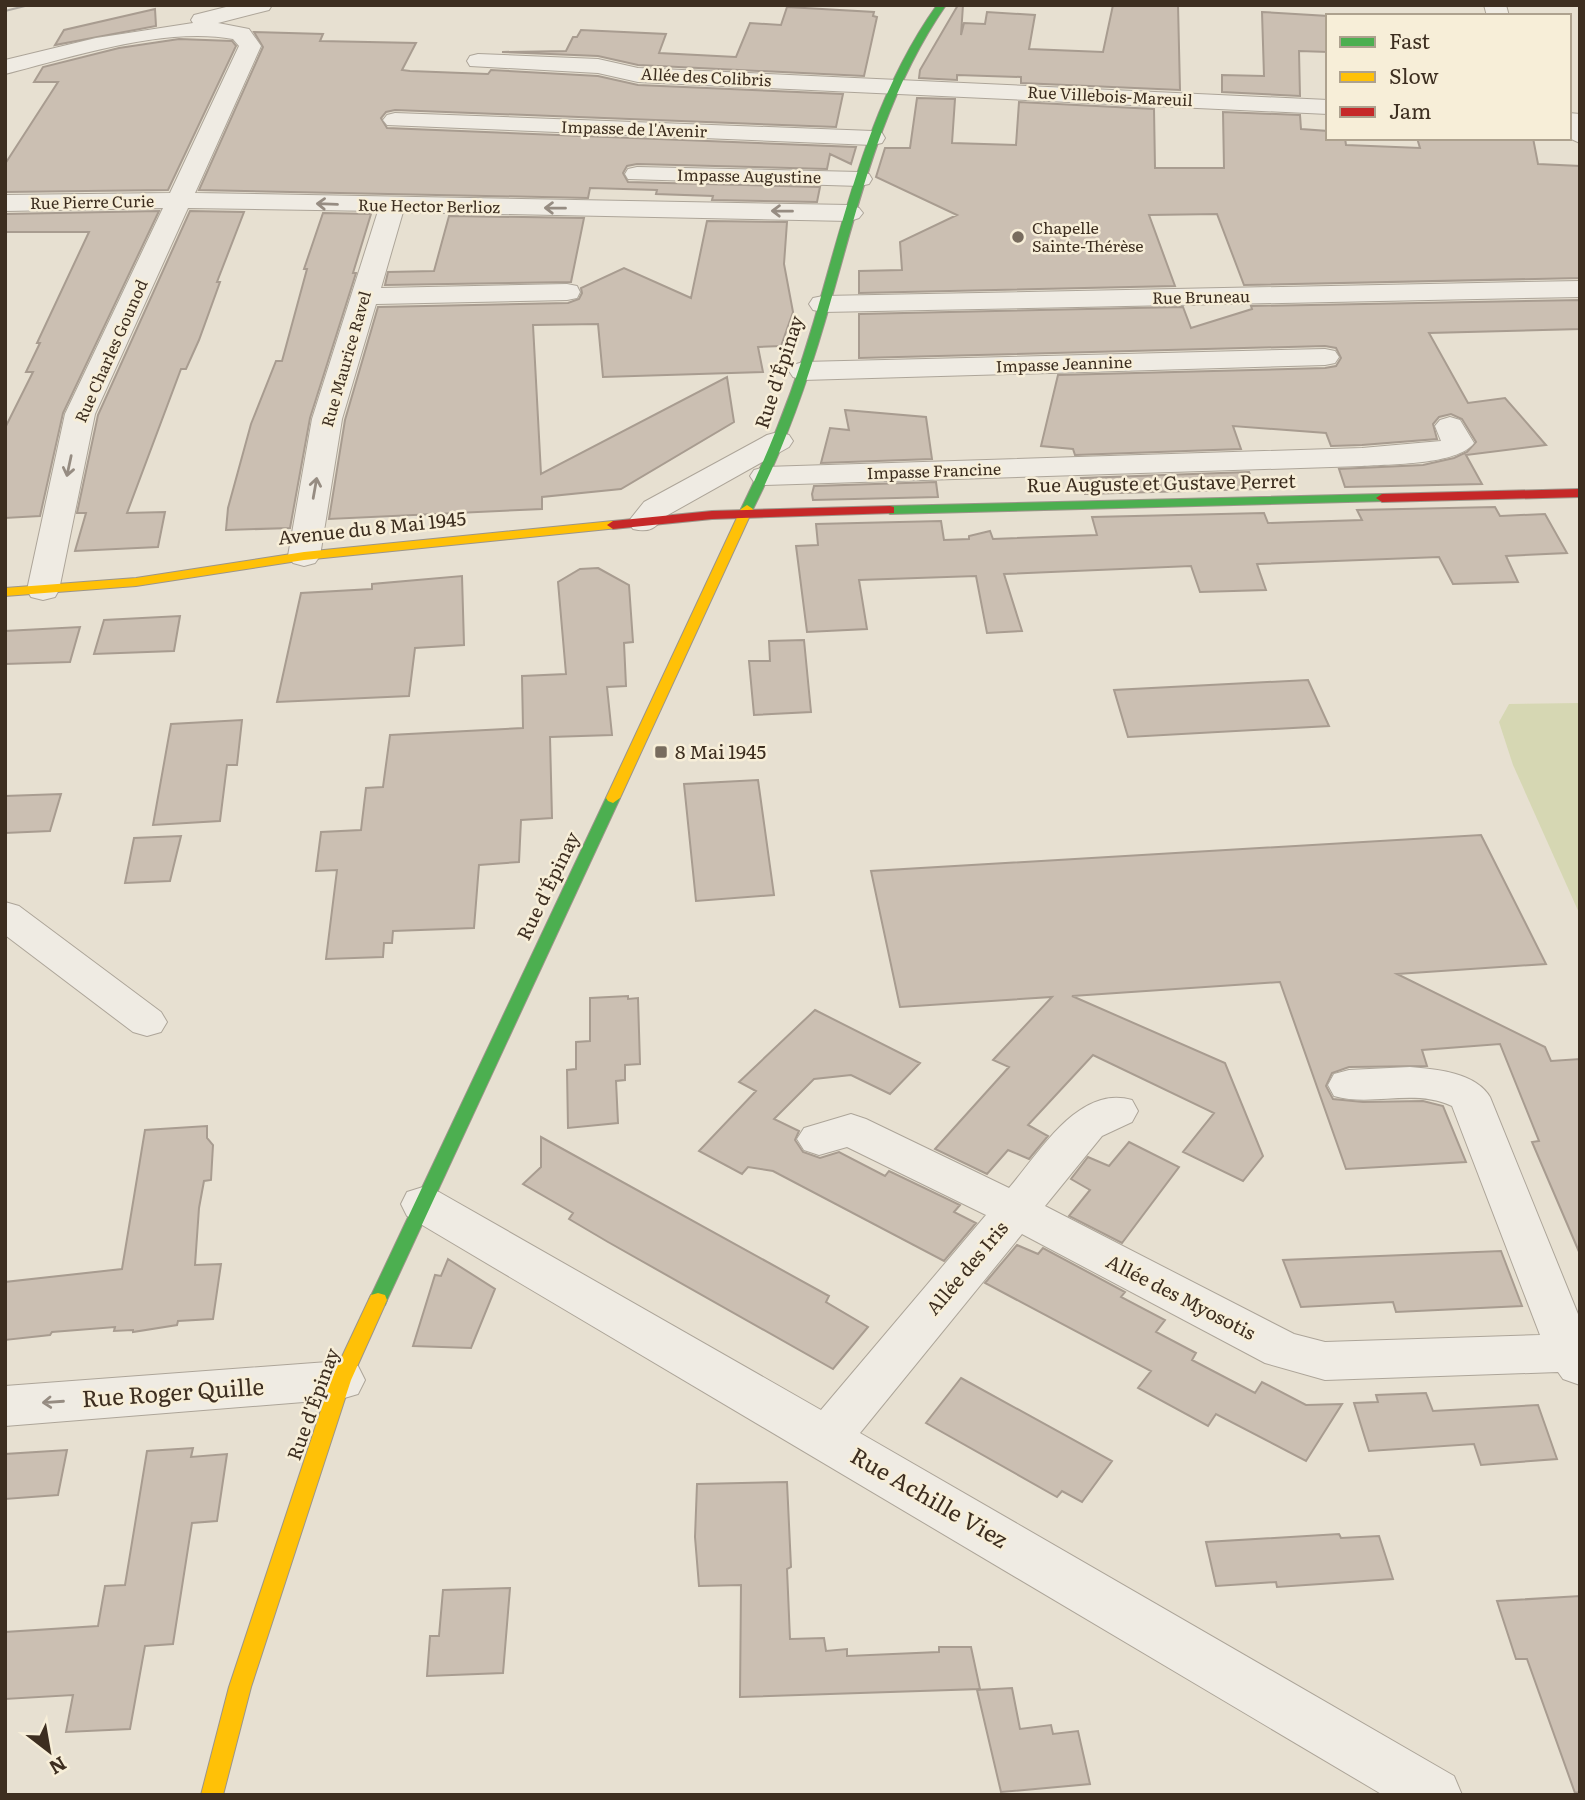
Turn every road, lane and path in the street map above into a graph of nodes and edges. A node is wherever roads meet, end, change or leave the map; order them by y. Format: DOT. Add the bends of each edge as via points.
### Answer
graph roads {
  1 [pos="261,5"];
  2 [pos="272,5"];
  3 [pos="942,5"];
  4 [pos="177,26"];
  5 [pos="250,46"];
  6 [pos="478,61"];
  7 [pos="5,67"];
  8 [pos="892,86"];
  9 [pos="1326,107"];
  10 [pos="395,120"];
  11 [pos="873,138"];
  12 [pos="637,174"];
  13 [pos="860,179"];
  14 [pos="179,200"];
  15 [pos="5,204"];
  16 [pos="392,206"];
  17 [pos="850,213"];
  18 [pos="1580,289"];
  19 [pos="567,292"];
  20 [pos="364,296"];
  21 [pos="823,304"];
  22 [pos="1325,357"];
  23 [pos="803,371"];
  24 [pos="1450,426"];
  25 [pos="778,441"];
  26 [pos="765,476"];
  27 [pos="1580,493"];
  28 [pos="743,515"];
  29 [pos="644,522"];
  30 [pos="304,556"];
  31 [pos="43,590"];
  32 [pos="5,592"];
  33 [pos="5,915"];
  34 [pos="147,1022"];
  35 [pos="1349,1085"];
  36 [pos="1117,1111"];
  37 [pos="819,1139"];
  38 [pos="423,1204"];
  39 [pos="1015,1210"];
  40 [pos="1575,1359"];
  41 [pos="341,1380"];
  42 [pos="5,1406"];
  43 [pos="827,1438"];
  44 [pos="212,1795"];
  45 [pos="1434,1795"];
  1 -- 4 [label="street"];
  2 -- 5 [label="street"];
  3 -- 8 [label="main road, Rue d'Épinay" via="917,38"];
  4 -- 5 [label="street" via="235,28 247,35"];
  4 -- 7 [label="street"];
  5 -- 14 [label="street"];
  6 -- 8 [label="street, Allée des Colibris" via="598,66 638,75"];
  8 -- 9 [label="street, Rue Villebois-Mareuil"];
  8 -- 11 [label="main road, Rue d'Épinay"];
  10 -- 11 [label="street, Impasse de l'Avenir"];
  11 -- 13 [label="main road, Rue d'Épinay"];
  12 -- 13 [label="street, Impasse Augustine"];
  13 -- 17 [label="main road, Rue d'Épinay"];
  14 -- 15 [label="street, Rue Pierre Curie"];
  16 -- 14 [label="street, Rue Hector Berlioz, one-way"];
  14 -- 31 [label="street, Rue Charles Gounod, one-way" via="80,414"];
  17 -- 16 [label="street, Rue Hector Berlioz, one-way"];
  16 -- 20 [label="street, Rue Maurice Ravel"];
  17 -- 21 [label="main road, Rue d'Épinay"];
  18 -- 21 [label="street, Rue Bruneau"];
  19 -- 20 [label="street"];
  30 -- 20 [label="street, Rue Maurice Ravel, one-way" via="327,419"];
  21 -- 23 [label="main road, Rue d'Épinay"];
  22 -- 23 [label="street, Impasse Jeannine"];
  23 -- 25 [label="main road, Rue d'Épinay"];
  24 -- 26 [label="street, Impasse Francine" via="1459,443 1448,449 1362,457"];
  25 -- 26 [label="main road, Rue d'Épinay"];
  25 -- 29 [label="street" via="655,509"];
  26 -- 28 [label="main road, Rue d'Épinay"];
  27 -- 28 [label="main road, Rue Auguste et Gustave Perret"];
  28 -- 29 [label="main road, Avenue du 8 Mai 1945"];
  28 -- 38 [label="main road, Rue d'Épinay"];
  29 -- 30 [label="main road, Avenue du 8 Mai 1945"];
  30 -- 31 [label="main road, Avenue du 8 Mai 1945" via="136,582"];
  31 -- 32 [label="main road, Avenue du 8 Mai 1945"];
  33 -- 34 [label="street"];
  35 -- 40 [label="street, Allée des Myosotis" via="1432,1082 1469,1097"];
  36 -- 39 [label="street, Allée des Iris" via="1087,1125"];
  37 -- 39 [label="street, Allée des Myosotis" via="851,1130"];
  38 -- 41 [label="main road, Rue d'Épinay"];
  38 -- 43 [label="street, Rue Achille Viez"];
  39 -- 40 [label="street, Allée des Myosotis" via="1282,1350 1325,1361"];
  39 -- 43 [label="street, Allée des Iris"];
  41 -- 42 [label="street, Rue Roger Quille, one-way"];
  41 -- 44 [label="main road, Rue d'Épinay" via="240,1687"];
  43 -- 45 [label="street, Rue Achille Viez"];
}
